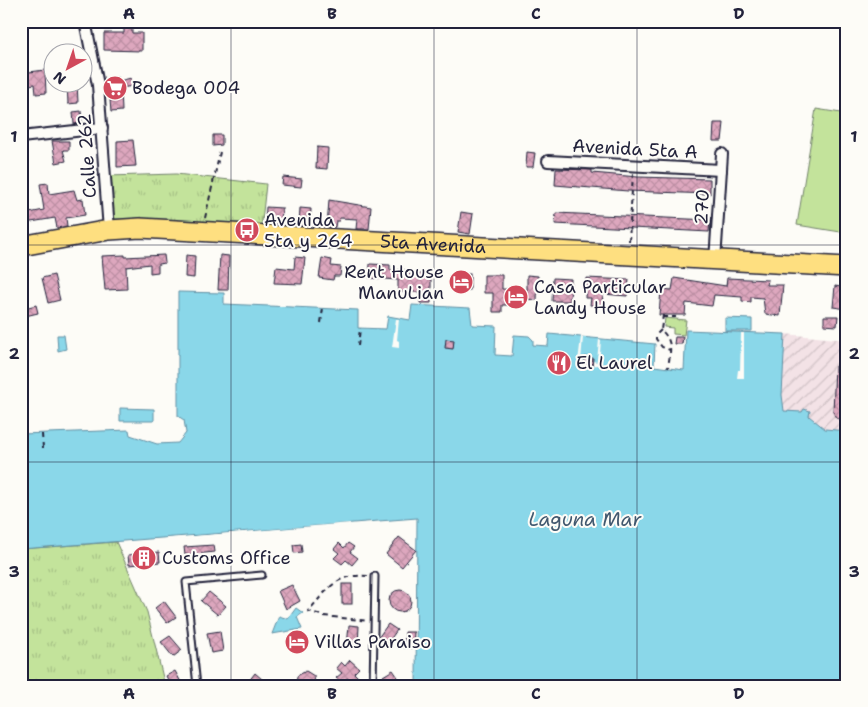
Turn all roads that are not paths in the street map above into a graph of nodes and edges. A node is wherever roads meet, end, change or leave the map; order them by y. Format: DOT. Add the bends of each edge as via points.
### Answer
graph roads {
  1 [pos="85,21"];
  2 [pos="102,128"];
  3 [pos="21,137"];
  4 [pos="722,154"];
  5 [pos="548,161"];
  6 [pos="720,170"];
  7 [pos="109,230"];
  8 [pos="21,246"];
  9 [pos="715,261"];
  10 [pos="847,267"];
  11 [pos="262,575"];
  12 [pos="375,576"];
  13 [pos="197,686"];
  14 [pos="373,686"];
  1 -- 2 [label="street, Calle 262" via="98,85"];
  2 -- 3 [label="street"];
  2 -- 7 [label="street, Calle 262"];
  4 -- 6 [label="street, 270"];
  5 -- 6 [label="street, Avenida 5ta A"];
  6 -- 9 [label="street, 270"];
  7 -- 8 [label="highway, 5ta Avenida"];
  7 -- 9 [label="highway, 5ta Avenida" via="201,231"];
  9 -- 10 [label="highway, 5ta Avenida"];
  11 -- 13 [label="lane" via="186,582"];
  12 -- 14 [label="lane"];
}
